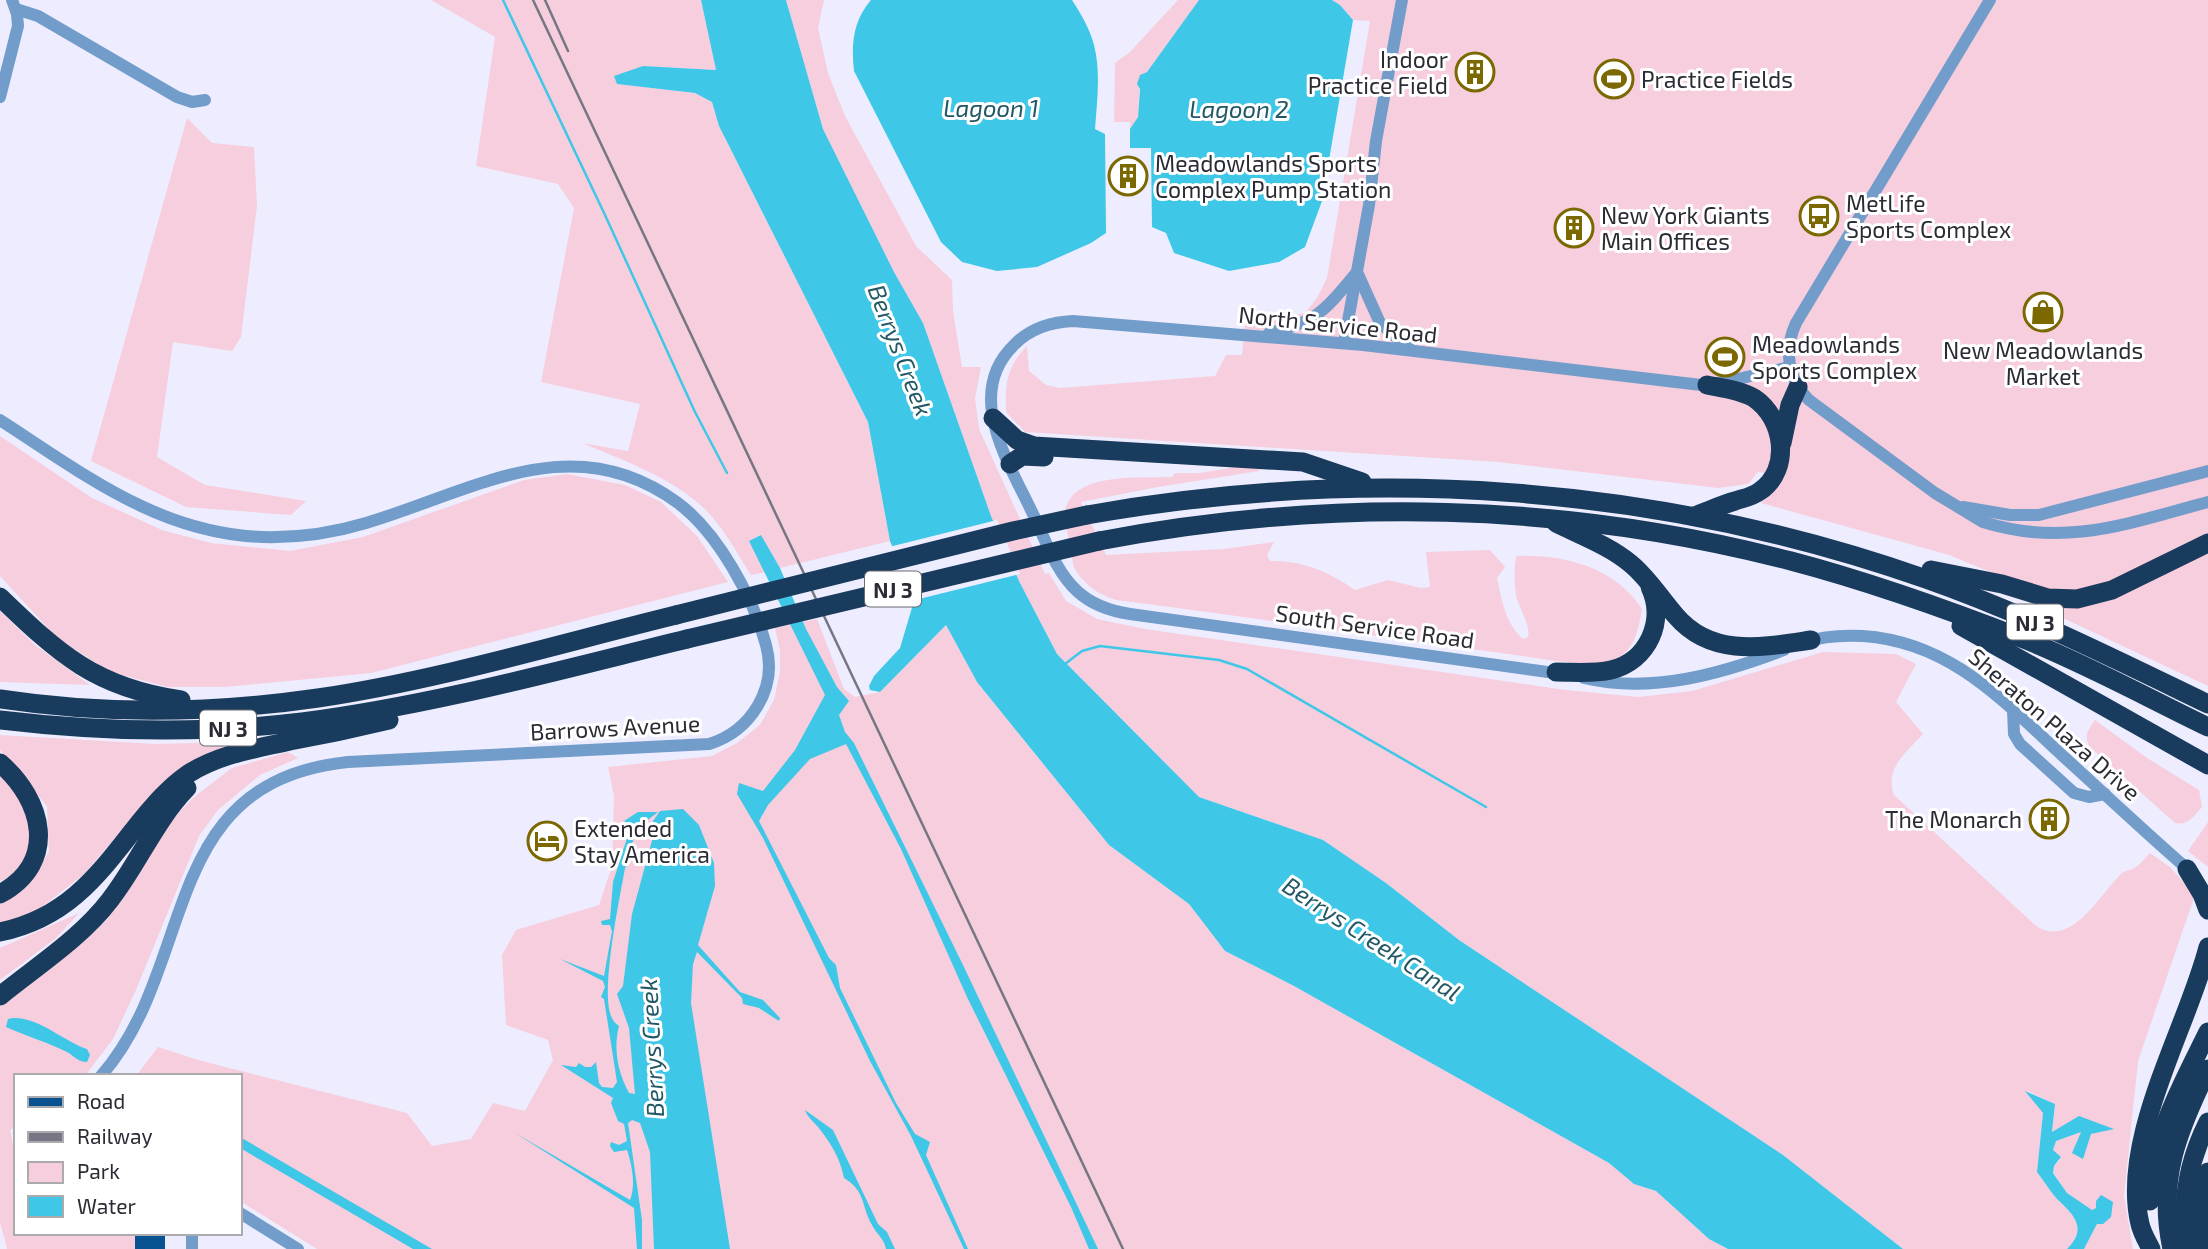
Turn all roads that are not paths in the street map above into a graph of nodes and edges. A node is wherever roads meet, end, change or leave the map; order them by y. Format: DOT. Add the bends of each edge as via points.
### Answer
graph roads {
  1 [pos="1402,0"];
  2 [pos="1990,0"];
  3 [pos="14,5"];
  4 [pos="0,97"];
  5 [pos="205,100"];
  6 [pos="1357,271"];
  7 [pos="1256,336"];
  8 [pos="1345,343"];
  9 [pos="1413,352"];
  10 [pos="1790,367"];
  11 [pos="1707,385"];
  12 [pos="1798,387"];
  13 [pos="993,418"];
  14 [pos="0,420"];
  15 [pos="1781,447"];
  16 [pos="1262,460"];
  17 [pos="1010,464"];
  18 [pos="2208,471"];
  19 [pos="1376,487"];
  20 [pos="2208,502"];
  21 [pos="1955,505"];
  22 [pos="1694,516"];
  23 [pos="1546,518"];
  24 [pos="2208,543"];
  25 [pos="1855,555"];
  26 [pos="1646,580"];
  27 [pos="0,590"];
  28 [pos="0,597"];
  29 [pos="1911,598"];
  30 [pos="26,622"];
  31 [pos="1811,640"];
  32 [pos="1556,672"];
  33 [pos="455,695"];
  34 [pos="0,699"];
  35 [pos="2208,704"];
  36 [pos="237,707"];
  37 [pos="2013,710"];
  38 [pos="0,720"];
  39 [pos="2208,727"];
  40 [pos="233,754"];
  41 [pos="0,763"];
  42 [pos="2208,765"];
  43 [pos="2105,794"];
  44 [pos="2188,869"];
  45 [pos="2208,886"];
  46 [pos="0,894"];
  47 [pos="2208,910"];
  48 [pos="0,932"];
  49 [pos="2208,947"];
  50 [pos="0,996"];
  51 [pos="2208,1032"];
  52 [pos="2208,1069"];
  53 [pos="110,1072"];
  54 [pos="2208,1122"];
  55 [pos="2208,1172"];
  56 [pos="242,1214"];
  57 [pos="298,1249"];
  58 [pos="2153,1249"];
  59 [pos="2172,1249"];
  60 [pos="2188,1249"];
  61 [pos="2202,1249"];
  1 -- 6 [label="street"];
  2 -- 10 [label="street" via="1796,323 1789,341"];
  3 -- 4 [label="street" via="17,32"];
  3 -- 5 [label="street" via="177,97"];
  6 -- 7 [label="street" via="1319,315"];
  6 -- 8 [label="street"];
  6 -- 9 [label="street" via="1380,323"];
  7 -- 8 [label="street, North Service Road"];
  7 -- 13 [label="street, North Service Road" via="1082,321 1049,324 1026,335 1003,358 991,388"];
  8 -- 9 [label="street, North Service Road"];
  9 -- 11 [label="street, North Service Road"];
  10 -- 11 [label="street, North Service Road"];
  10 -- 12 [label="street"];
  11 -- 15 [label="highway" via="1744,394 1761,404 1773,420"];
  12 -- 15 [label="highway"];
  12 -- 21 [label="street" via="1819,408"];
  13 -- 16 [label="highway" via="1013,438 1034,446"];
  13 -- 17 [label="street, North Service Road"];
  14 -- 53 [label="street, Barrows Avenue" via="136,505 190,525 249,536 344,529 542,467 584,466 624,475 673,499 712,537 743,591 767,648 768,680 755,710 735,732 709,744 337,763 293,773 259,790 230,814 208,843 140,1018"];
  15 -- 22 [label="highway" via="1777,470 1763,489"];
  16 -- 17 [label="highway" via="1196,466 1027,456"];
  16 -- 19 [label="highway" via="1303,463"];
  17 -- 32 [label="street, South Service Road" via="1065,577 1083,597 1101,607"];
  18 -- 21 [label="street" via="2039,515"];
  19 -- 22 [label="highway, NJ 3" via="1550,495"];
  19 -- 36 [label="highway, NJ 3, bridge" via="1235,494 1087,515 386,686"];
  20 -- 21 [label="street" via="2099,530 2065,534 1995,526"];
  22 -- 25 [label="highway, NJ 3"];
  23 -- 26 [label="highway" via="1624,558"];
  23 -- 29 [label="highway, NJ 3" via="1728,546"];
  23 -- 33 [label="highway, NJ 3, bridge" via="1410,511 1300,514 1200,524 1099,541"];
  24 -- 25 [label="highway" via="2112,590 2077,599 2048,597"];
  25 -- 35 [label="highway, NJ 3" via="2019,615"];
  26 -- 31 [label="highway" via="1684,624 1719,644 1750,648"];
  26 -- 32 [label="highway" via="1654,595 1656,616 1641,653 1612,670"];
  27 -- 30 [label="highway"];
  28 -- 30 [label="highway"];
  29 -- 39 [label="highway, NJ 3" via="2028,641"];
  29 -- 42 [label="highway"];
  30 -- 36 [label="highway" via="69,659 108,681 156,696"];
  31 -- 32 [label="street, South Service Road" via="1756,660 1663,683 1615,683"];
  31 -- 37 [label="street, Sheraton Plaza Drive" via="1867,636 1923,649 1967,672"];
  33 -- 38 [label="highway, NJ 3" via="335,717 219,729 111,730"];
  33 -- 40 [label="highway" via="404,717"];
  34 -- 36 [label="highway, NJ 3" via="121,709"];
  37 -- 43 [label="street, Sheraton Plaza Drive"];
  37 -- 43 [label="street" via="2014,734 2020,744 2074,793"];
  40 -- 48 [label="highway" via="201,766 173,785 93,881 69,902 41,919"];
  40 -- 50 [label="highway" via="204,772 178,797 95,918"];
  41 -- 46 [label="highway" via="30,799 38,834 26,873"];
  43 -- 44 [label="street, Sheraton Plaza Drive"];
  44 -- 45 [label="street, Sheraton Plaza Drive"];
  44 -- 47 [label="highway"];
  49 -- 58 [label="highway" via="2140,1152 2139,1214"];
  51 -- 58 [label="highway" via="2168,1115 2155,1154 2150,1205"];
  52 -- 59 [label="highway" via="2170,1163 2167,1199"];
  54 -- 60 [label="highway" via="2186,1186"];
  55 -- 61 [label="highway" via="2200,1211"];
  56 -- 57 [label="street"];
}
